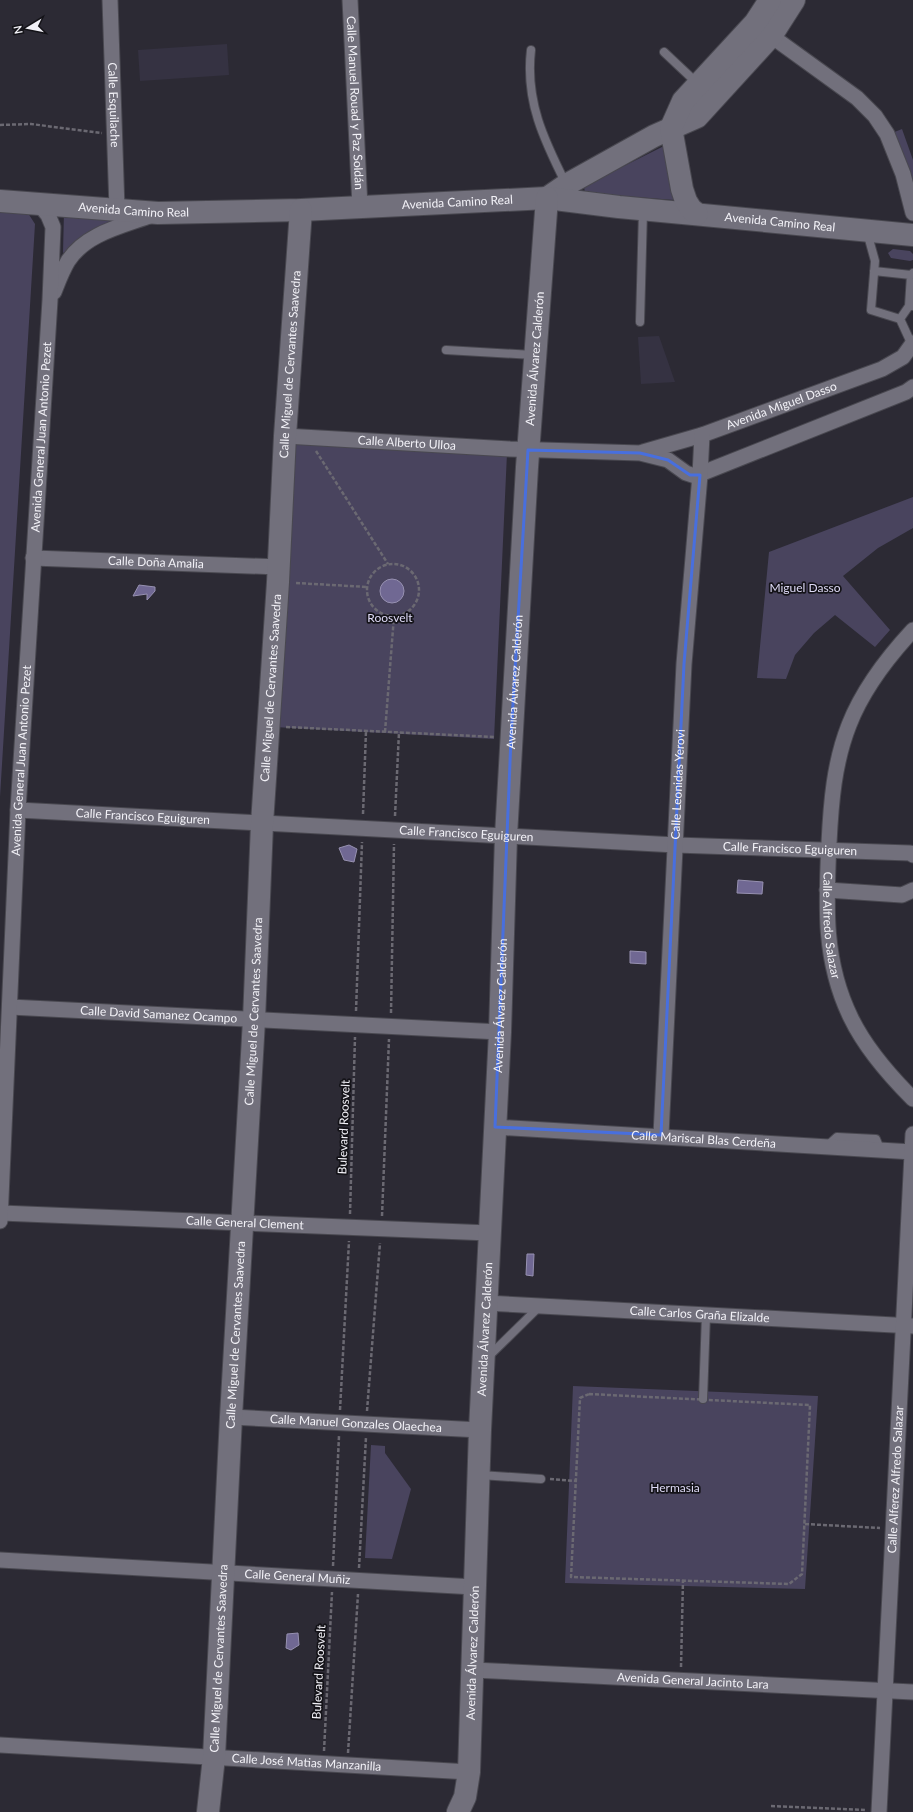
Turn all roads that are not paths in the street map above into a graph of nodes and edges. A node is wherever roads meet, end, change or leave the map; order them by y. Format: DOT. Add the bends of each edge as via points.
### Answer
graph roads {
  1 [pos="110,0"];
  2 [pos="350,0"];
  3 [pos="770,0"];
  4 [pos="794,0"];
  5 [pos="763,29"];
  6 [pos="747,48"];
  7 [pos="531,50"];
  8 [pos="664,52"];
  9 [pos="699,85"];
  10 [pos="671,128"];
  11 [pos="566,185"];
  12 [pos="547,198"];
  13 [pos="0,201"];
  14 [pos="39,204"];
  15 [pos="360,207"];
  16 [pos="117,209"];
  17 [pos="644,209"];
  18 [pos="301,210"];
  19 [pos="158,213"];
  20 [pos="697,214"];
  21 [pos="913,214"];
  22 [pos="866,231"];
  23 [pos="913,235"];
  24 [pos="874,271"];
  25 [pos="912,274"];
  26 [pos="50,300"];
  27 [pos="911,306"];
  28 [pos="900,319"];
  29 [pos="640,322"];
  30 [pos="912,344"];
  31 [pos="446,350"];
  32 [pos="534,356"];
  33 [pos="913,387"];
  34 [pos="702,435"];
  35 [pos="285,436"];
  36 [pos="528,450"];
  37 [pos="640,453"];
  38 [pos="700,475"];
  39 [pos="33,558"];
  40 [pos="278,574"];
  41 [pos="913,630"];
  42 [pos="18,810"];
  43 [pos="262,824"];
  44 [pos="506,836"];
  45 [pos="676,845"];
  46 [pos="829,849"];
  47 [pos="913,855"];
  48 [pos="827,890"];
  49 [pos="913,890"];
  50 [pos="10,1007"];
  51 [pos="254,1020"];
  52 [pos="500,1032"];
  53 [pos="913,1099"];
  54 [pos="495,1127"];
  55 [pos="913,1134"];
  56 [pos="661,1135"];
  57 [pos="912,1152"];
  58 [pos="0,1213"];
  59 [pos="0,1221"];
  60 [pos="242,1223"];
  61 [pos="489,1232"];
  62 [pos="486,1303"];
  63 [pos="541,1305"];
  64 [pos="706,1315"];
  65 [pos="909,1326"];
  66 [pos="483,1361"];
  67 [pos="703,1399"];
  68 [pos="231,1417"];
  69 [pos="480,1430"];
  70 [pos="478,1475"];
  71 [pos="541,1479"];
  72 [pos="0,1560"];
  73 [pos="223,1573"];
  74 [pos="474,1587"];
  75 [pos="473,1670"];
  76 [pos="885,1691"];
  77 [pos="913,1692"];
  78 [pos="0,1745"];
  79 [pos="214,1757"];
  80 [pos="469,1772"];
  81 [pos="208,1812"];
  82 [pos="458,1812"];
  83 [pos="884,1812"];
  1 -- 16 [label="street, Calle Esquilache"];
  2 -- 15 [label="street, Calle Manuel Rouad y Paz Soldán"];
  3 -- 5 [label="street"];
  4 -- 5 [label="street"];
  5 -- 6 [label="street"];
  5 -- 21 [label="street" via="857,98 875,116 887,134 901,168"];
  6 -- 9 [label="street"];
  6 -- 10 [label="street" via="697,117"];
  7 -- 11 [label="lane" via="529,69 537,121"];
  8 -- 9 [label="lane"];
  9 -- 10 [label="street" via="683,101"];
  10 -- 11 [label="street"];
  10 -- 20 [label="street" via="682,189 686,201"];
  11 -- 12 [label="street"];
  12 -- 15 [label="street, Avenida Camino Real"];
  12 -- 17 [label="street, Avenida Camino Real"];
  12 -- 32 [label="street, Avenida Álvarez Calderón"];
  13 -- 14 [label="street, Avenida Camino Real"];
  14 -- 16 [label="street, Avenida Camino Real"];
  14 -- 26 [label="street, Avenida General Juan Antonio Pezet" via="53,227"];
  15 -- 18 [label="street, Avenida Camino Real"];
  16 -- 19 [label="street, Avenida Camino Real"];
  17 -- 20 [label="street, Avenida Camino Real"];
  17 -- 29 [label="lane"];
  18 -- 19 [label="street, Avenida Camino Real"];
  18 -- 35 [label="street, Calle Miguel de Cervantes Saavedra"];
  19 -- 26 [label="street, Avenida General Juan Antonio Pezet" via="100,234 82,246 68,262"];
  20 -- 22 [label="street, Avenida Camino Real"];
  22 -- 23 [label="street, Avenida Camino Real"];
  22 -- 24 [label="lane" via="875,261"];
  24 -- 25 [label="lane"];
  24 -- 28 [label="lane" via="871,310"];
  25 -- 27 [label="lane"];
  26 -- 39 [label="street, Avenida General Juan Antonio Pezet"];
  27 -- 28 [label="lane"];
  28 -- 30 [label="lane"];
  30 -- 34 [label="street, Avenida Miguel Dasso" via="903,357 882,369"];
  31 -- 32 [label="lane"];
  32 -- 36 [label="street, Avenida Álvarez Calderón"];
  33 -- 38 [label="street"];
  34 -- 37 [label="street, Avenida Miguel Dasso"];
  34 -- 38 [label="street, Calle Leonidas Yerovi"];
  35 -- 36 [label="street, Calle Alberto Ulloa"];
  35 -- 40 [label="street, Calle Miguel de Cervantes Saavedra"];
  36 -- 37 [label="street, Avenida Miguel Dasso"];
  36 -- 44 [label="street, Avenida Álvarez Calderón"];
  37 -- 38 [label="street, Avenida Miguel Dasso" via="668,460 690,475"];
  38 -- 45 [label="street, Calle Leonidas Yerovi" via="684,664"];
  39 -- 40 [label="street, Calle Doña Amalia"];
  39 -- 42 [label="street, Avenida General Juan Antonio Pezet"];
  40 -- 43 [label="street, Calle Miguel de Cervantes Saavedra"];
  41 -- 46 [label="street, Calle Alfredo Salazar" via="880,668 863,695 840,750 831,807"];
  42 -- 43 [label="street, Calle Francisco Eguiguren"];
  42 -- 50 [label="street, Avenida General Juan Antonio Pezet"];
  43 -- 44 [label="street, Calle Francisco Eguiguren"];
  43 -- 51 [label="street, Calle Miguel de Cervantes Saavedra"];
  44 -- 45 [label="street, Calle Francisco Eguiguren"];
  44 -- 52 [label="street, Avenida Álvarez Calderón"];
  45 -- 46 [label="street, Calle Francisco Eguiguren"];
  45 -- 56 [label="street, Calle Leonidas Yerovi"];
  46 -- 47 [label="street, Calle Francisco Eguiguren" via="910,852"];
  46 -- 48 [label="street, Calle Alfredo Salazar"];
  48 -- 49 [label="street" via="902,895"];
  48 -- 53 [label="street, Calle Alfredo Salazar" via="826,927 830,954 834,975 850,1017 866,1044"];
  50 -- 51 [label="street, Calle David Samanez Ocampo"];
  50 -- 58 [label="street, Avenida General Juan Antonio Pezet"];
  51 -- 52 [label="street, Calle David Samanez Ocampo"];
  51 -- 60 [label="street, Calle Miguel de Cervantes Saavedra"];
  52 -- 54 [label="street, Avenida Álvarez Calderón"];
  54 -- 56 [label="street, Calle Mariscal Blas Cerdeña"];
  54 -- 61 [label="street, Avenida Álvarez Calderón"];
  55 -- 57 [label="street, Calle Alferez Alfredo Salazar"];
  56 -- 57 [label="street, Calle Mariscal Blas Cerdeña"];
  57 -- 65 [label="street, Calle Alferez Alfredo Salazar"];
  58 -- 59 [label="street, Avenida General Juan Antonio Pezet"];
  58 -- 60 [label="street, Calle General Clement"];
  60 -- 61 [label="street, Calle General Clement"];
  60 -- 68 [label="street, Calle Miguel de Cervantes Saavedra"];
  61 -- 62 [label="street, Avenida Álvarez Calderón"];
  62 -- 63 [label="street, Calle Carlos Graña Elizalde"];
  62 -- 66 [label="street, Avenida Álvarez Calderón"];
  63 -- 64 [label="street, Calle Carlos Graña Elizalde"];
  63 -- 66 [label="lane"];
  64 -- 65 [label="street, Calle Carlos Graña Elizalde"];
  64 -- 67 [label="lane"];
  65 -- 76 [label="street, Calle Alferez Alfredo Salazar"];
  66 -- 69 [label="street, Avenida Álvarez Calderón"];
  68 -- 69 [label="street, Calle Manuel Gonzales Olaechea"];
  68 -- 73 [label="street, Calle Miguel de Cervantes Saavedra"];
  69 -- 70 [label="street, Avenida Álvarez Calderón"];
  70 -- 71 [label="lane"];
  70 -- 74 [label="street, Avenida Álvarez Calderón"];
  72 -- 73 [label="street, Calle General Muñiz"];
  73 -- 74 [label="street, Calle General Muñiz"];
  73 -- 79 [label="street, Calle Miguel de Cervantes Saavedra"];
  74 -- 75 [label="street, Avenida Álvarez Calderón"];
  75 -- 76 [label="street, Avenida General Jacinto Lara"];
  75 -- 80 [label="street, Avenida Álvarez Calderón"];
  76 -- 77 [label="street, Avenida General Jacinto Lara"];
  76 -- 83 [label="street, Calle Alferez Alfredo Salazar"];
  78 -- 79 [label="street, Calle José Matias Manzanilla"];
  79 -- 80 [label="street, Calle José Matias Manzanilla"];
  79 -- 81 [label="street, Calle Miguel de Cervantes Saavedra"];
  80 -- 82 [label="street, Avenida Álvarez Calderón"];
}
